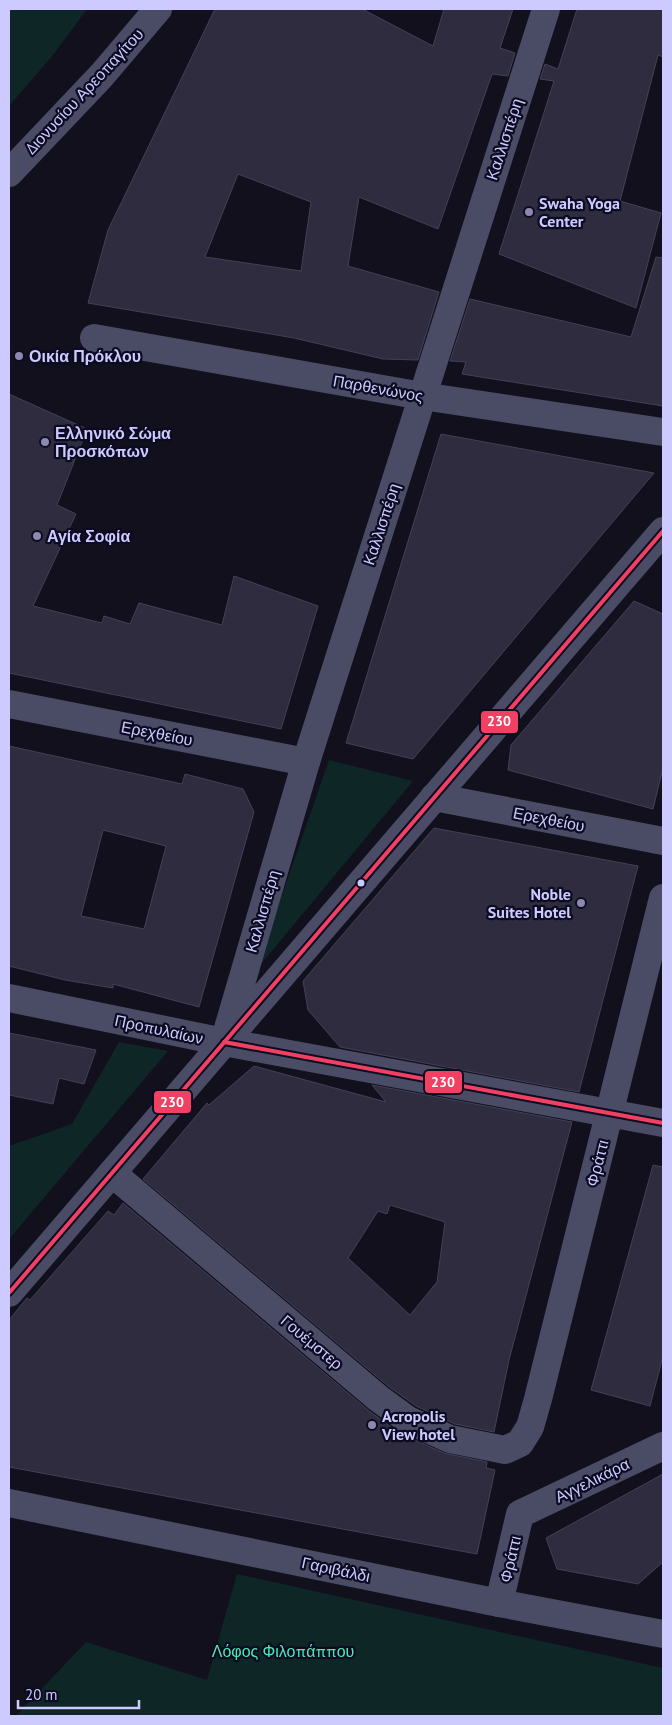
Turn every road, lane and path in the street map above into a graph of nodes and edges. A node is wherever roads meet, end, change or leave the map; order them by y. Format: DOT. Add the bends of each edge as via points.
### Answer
graph roads {
  1 [pos="158,9"];
  2 [pos="546,9"];
  3 [pos="9,172"];
  4 [pos="94,338"];
  5 [pos="422,396"];
  6 [pos="663,432"];
  7 [pos="663,531"];
  8 [pos="9,704"];
  9 [pos="306,762"];
  10 [pos="434,797"];
  11 [pos="663,841"];
  12 [pos="663,898"];
  13 [pos="9,998"];
  14 [pos="224,1042"];
  15 [pos="609,1112"];
  16 [pos="663,1123"];
  17 [pos="112,1173"];
  18 [pos="9,1293"];
  19 [pos="530,1427"];
  20 [pos="663,1446"];
  21 [pos="9,1503"];
  22 [pos="520,1514"];
  23 [pos="499,1603"];
  24 [pos="663,1634"];
  1 -- 3 [label="street, Διονυσίου Αρεοπαγίτου" via="102,75"];
  2 -- 5 [label="street, Καλλισπέρη"];
  4 -- 5 [label="street, Παρθενώνος"];
  5 -- 6 [label="street, Παρθενώνος"];
  5 -- 9 [label="street, Καλλισπέρη"];
  7 -- 10 [label="street"];
  8 -- 9 [label="street, Ερεχθείου"];
  9 -- 14 [label="street, Καλλισπέρη"];
  10 -- 11 [label="street, Ερεχθείου"];
  10 -- 14 [label="street"];
  12 -- 15 [label="street, Φράττι"];
  13 -- 14 [label="street, Προπυλαίων"];
  14 -- 15 [label="street, Προπυλαίων"];
  14 -- 17 [label="street"];
  15 -- 16 [label="street, Προπυλαίων"];
  15 -- 19 [label="street, Φράττι"];
  17 -- 18 [label="street"];
  17 -- 19 [label="street, Γουέμστερ" via="408,1420 450,1438 505,1450 520,1443"];
  20 -- 22 [label="street, Αγγελικάρα"];
  21 -- 23 [label="street, Γαριβάλδι"];
  22 -- 23 [label="street, Φράττι"];
  23 -- 24 [label="street, Γαριβάλδι"];
}
